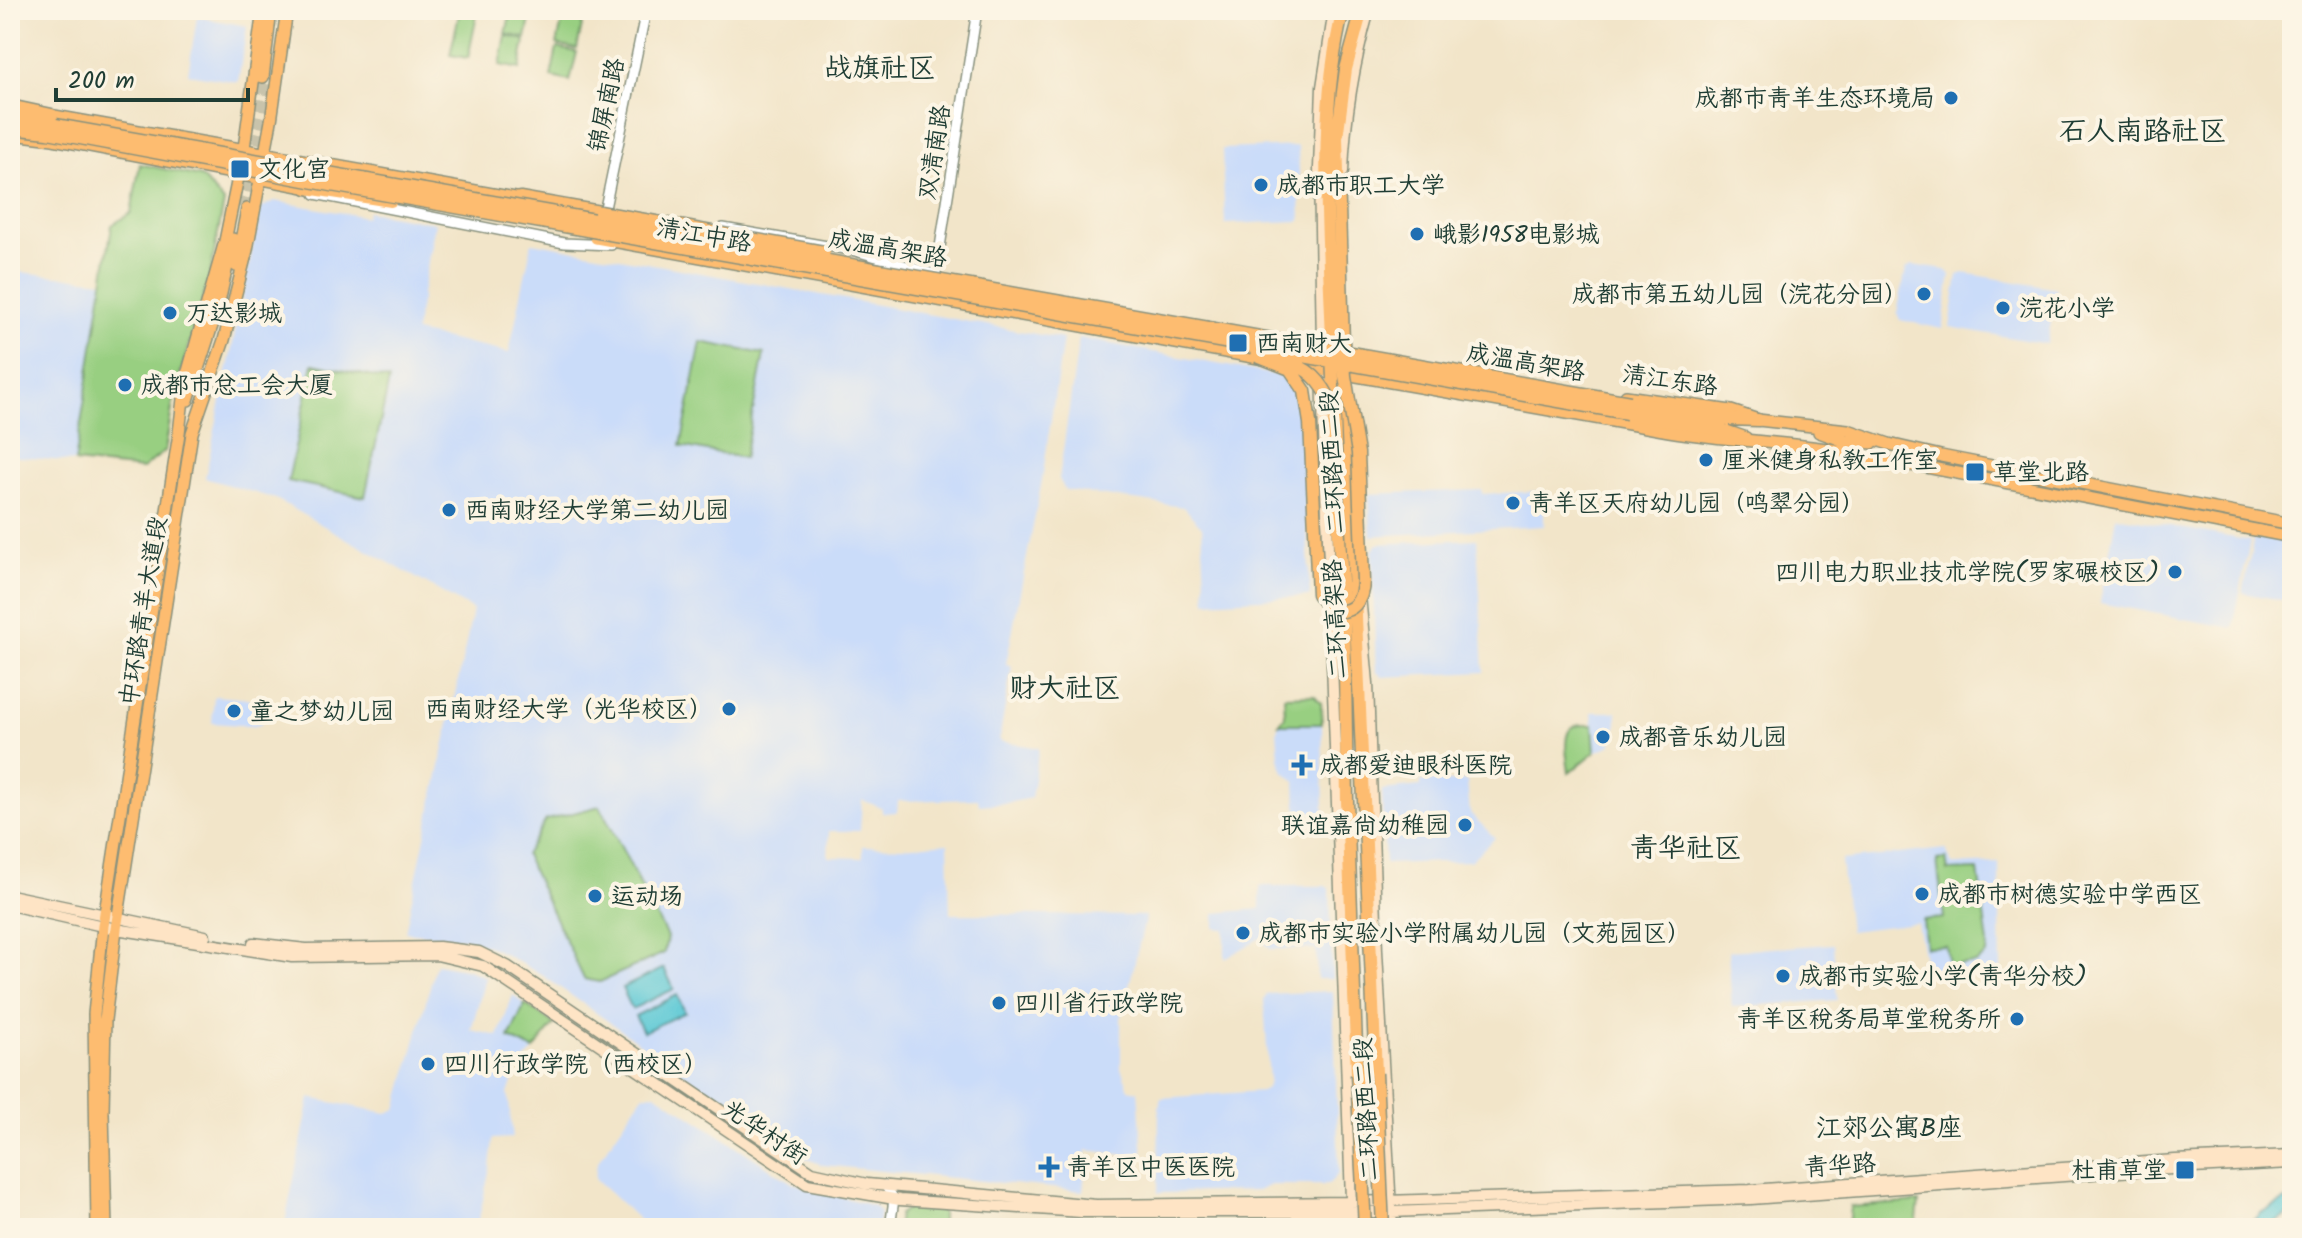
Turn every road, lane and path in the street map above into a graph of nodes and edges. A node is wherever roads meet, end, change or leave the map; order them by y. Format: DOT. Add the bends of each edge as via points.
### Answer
graph roads {
  1 [pos="263,10"];
  2 [pos="271,10"];
  3 [pos="280,10"];
  4 [pos="287,10"];
  5 [pos="646,10"];
  6 [pos="977,10"];
  7 [pos="1334,10"];
  8 [pos="1343,10"];
  9 [pos="1362,10"];
  10 [pos="1369,10"];
  11 [pos="11,111"];
  12 [pos="10,131"];
  13 [pos="53,139"];
  14 [pos="244,148"];
  15 [pos="265,153"];
  16 [pos="238,174"];
  17 [pos="260,179"];
  18 [pos="274,181"];
  19 [pos="307,188"];
  20 [pos="520,198"];
  21 [pos="242,208"];
  22 [pos="603,210"];
  23 [pos="642,243"];
  24 [pos="905,273"];
  25 [pos="934,274"];
  26 [pos="938,300"];
  27 [pos="1052,311"];
  28 [pos="1321,346"];
  29 [pos="1347,350"];
  30 [pos="1257,356"];
  31 [pos="1322,370"];
  32 [pos="1346,375"];
  33 [pos="1333,406"];
  34 [pos="1628,407"];
  35 [pos="1758,420"];
  36 [pos="185,433"];
  37 [pos="1745,438"];
  38 [pos="2292,524"];
  39 [pos="2292,537"];
  40 [pos="10,895"];
  41 [pos="10,905"];
  42 [pos="111,922"];
  43 [pos="2292,1155"];
  44 [pos="2292,1163"];
  45 [pos="885,1185"];
  46 [pos="894,1199"];
  47 [pos="1391,1207"];
  48 [pos="1351,1208"];
  49 [pos="97,1228"];
  50 [pos="106,1228"];
  51 [pos="890,1228"];
  52 [pos="1352,1228"];
  53 [pos="1365,1228"];
  54 [pos="1383,1228"];
  55 [pos="1392,1228"];
  1 -- 14 [label="main road, 中环路青羊大道段"];
  2 -- 3 [label="main road" via="267,77"];
  4 -- 15 [label="main road, 中环路青羊大道段"];
  5 -- 22 [label="street, 锦屏南路"];
  6 -- 25 [label="street, 双清南路"];
  7 -- 28 [label="main road, 二环路西二段" via="1322,87"];
  8 -- 33 [label="highway, 二环高架路, bridge" via="1328,121"];
  9 -- 32 [label="highway, 二环高架路, bridge" via="1346,69 1337,138"];
  10 -- 29 [label="main road, 二环路西二段" via="1346,120 1342,202"];
  11 -- 13 [label="main road"];
  11 -- 14 [label="main road, 清江中路"];
  11 -- 24 [label="highway, 成温高架路, bridge" via="125,136"];
  12 -- 13 [label="main road"];
  12 -- 23 [label="highway, 成温高架路, bridge" via="48,132"];
  13 -- 16 [label="main road, 清江中路"];
  14 -- 15 [label="main road, 清江中路"];
  14 -- 16 [label="main road, 中环路青羊大道段"];
  15 -- 17 [label="main road, 中环路青羊大道段"];
  15 -- 20 [label="main road, 清江中路"];
  16 -- 17 [label="main road, 清江中路"];
  16 -- 36 [label="main road, 中环路青羊大道段" via="214,288 185,382"];
  17 -- 18 [label="main road, 清江中路"];
  17 -- 36 [label="main road, 中环路青羊大道段" via="234,304 211,382"];
  18 -- 19 [label="main road, 清江中路"];
  18 -- 23 [label="street" via="335,200 564,243"];
  19 -- 23 [label="main road, 清江中路"];
  19 -- 23 [label="highway, bridge"];
  20 -- 22 [label="highway"];
  20 -- 25 [label="main road, 清江中路"];
  21 -- 36 [label="main road" via="235,275"];
  22 -- 24 [label="highway, bridge" via="810,249"];
  22 -- 25 [label="street, 清江中路" via="856,251"];
  23 -- 26 [label="main road, 清江中路"];
  23 -- 27 [label="highway, 成温高架路, bridge"];
  24 -- 34 [label="highway, 成温高架路, bridge"];
  25 -- 26 [label="street, 双清南路"];
  25 -- 28 [label="main road, 清江中路"];
  26 -- 31 [label="main road, 清江中路"];
  27 -- 30 [label="highway, bridge" via="1088,325"];
  27 -- 34 [label="highway, 成温高架路, bridge"];
  28 -- 29 [label="main road, 清江中路"];
  28 -- 31 [label="main road, 二环路西二段"];
  29 -- 32 [label="main road, 二环路西二段"];
  29 -- 35 [label="main road, 清江东路" via="1731,411"];
  30 -- 32 [label="highway, bridge" via="1290,369 1305,391 1318,594 1336,612 1354,607 1363,590 1358,453"];
  30 -- 33 [label="highway, bridge" via="1307,369"];
  31 -- 32 [label="main road, 清江中路"];
  31 -- 48 [label="main road, 二环路西二段"];
  32 -- 37 [label="main road, 清江东路" via="1716,439"];
  32 -- 47 [label="main road, 二环路西二段" via="1368,683"];
  32 -- 54 [label="highway, 二环高架路, bridge"];
  33 -- 53 [label="highway, 二环高架路, bridge"];
  34 -- 35 [label="highway, 成温高架路"];
  34 -- 37 [label="highway, 成温高架路"];
  35 -- 38 [label="main road, 清江东路" via="1848,430 1889,444"];
  36 -- 42 [label="main road, 中环路青羊大道段"];
  37 -- 39 [label="main road, 清江东路" via="1839,450"];
  40 -- 42 [label="main road"];
  41 -- 42 [label="main road"];
  42 -- 45 [label="main road, 光华村街" via="306,949 439,947 479,952 812,1172"];
  42 -- 46 [label="main road, 光华村街" via="292,957 437,955 483,966 807,1184"];
  42 -- 49 [label="main road, 中环路青羊大道段" via="94,1014"];
  42 -- 50 [label="main road, 中环路青羊大道段" via="104,1032"];
  43 -- 47 [label="main road, 青华路"];
  44 -- 47 [label="main road, 青华路" via="1751,1199"];
  45 -- 46 [label="street"];
  45 -- 48 [label="main road, 光华村街" via="1096,1205"];
  46 -- 48 [label="main road, 光华村街" via="1081,1212"];
  46 -- 51 [label="street"];
  47 -- 48 [label="main road, 光华村街"];
  47 -- 55 [label="main road, 二环路西二段"];
  48 -- 52 [label="main road, 二环路西二段"];
}
